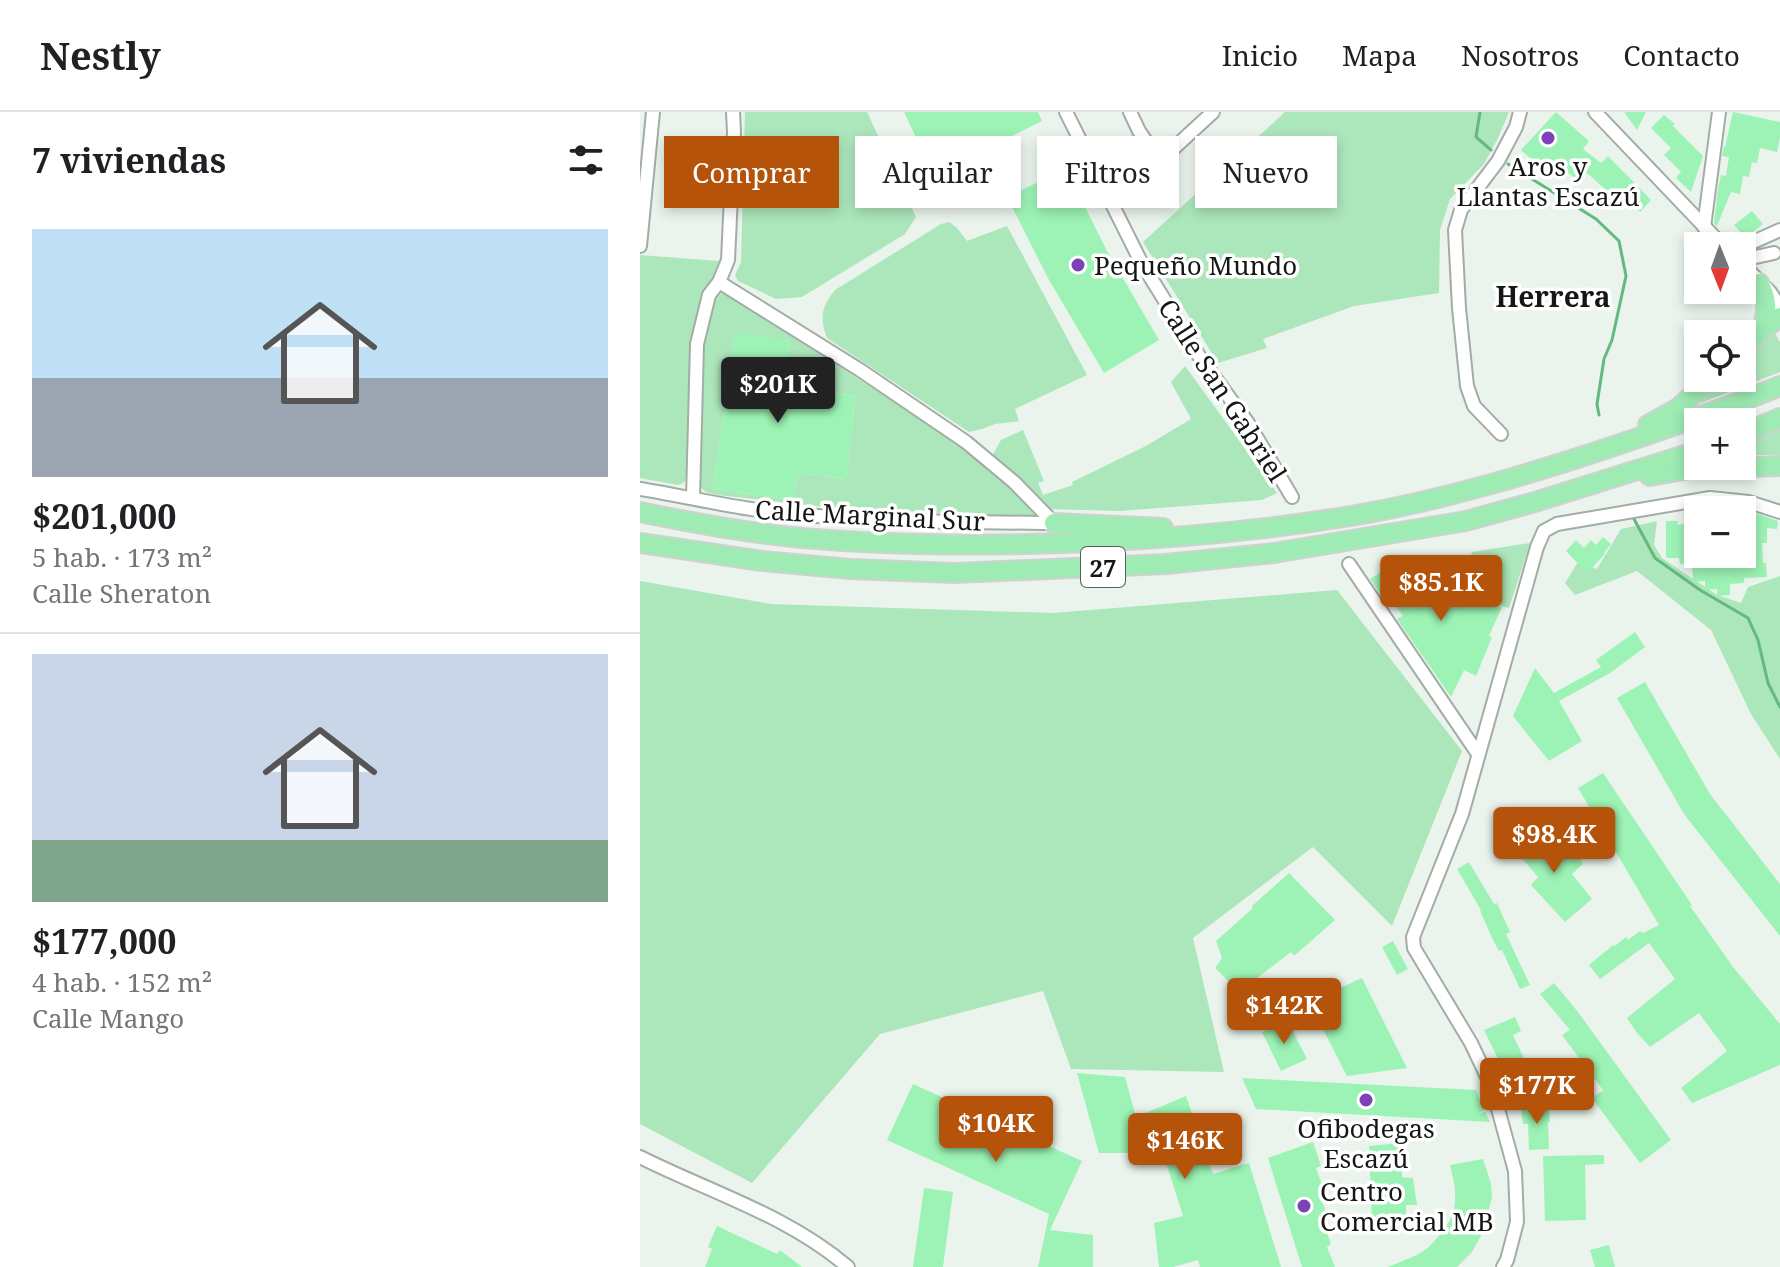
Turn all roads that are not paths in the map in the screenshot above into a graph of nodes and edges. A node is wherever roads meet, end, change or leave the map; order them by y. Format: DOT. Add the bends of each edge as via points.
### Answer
graph roads {
  1 [pos="653,112"];
  2 [pos="733,112"];
  3 [pos="1066,112"];
  4 [pos="1130,112"];
  5 [pos="1213,112"];
  6 [pos="1520,112"];
  7 [pos="1595,112"];
  8 [pos="1719,112"];
  9 [pos="1142,136"];
  10 [pos="1179,144"];
  11 [pos="1704,227"];
  12 [pos="1709,232"];
  13 [pos="640,246"];
  14 [pos="1756,258"];
  15 [pos="1757,281"];
  16 [pos="719,282"];
  17 [pos="1780,307"];
  18 [pos="1780,317"];
  19 [pos="1762,330"];
  20 [pos="1756,336"];
  21 [pos="1780,386"];
  22 [pos="1696,392"];
  23 [pos="1780,418"];
  24 [pos="1756,428"];
  25 [pos="1501,434"];
  26 [pos="1684,455"];
  27 [pos="1569,461"];
  28 [pos="1780,466"];
  29 [pos="640,489"];
  30 [pos="1561,494"];
  31 [pos="1292,497"];
  32 [pos="693,498"];
  33 [pos="640,512"];
  34 [pos="1780,512"];
  35 [pos="1054,523"];
  36 [pos="1250,530"];
  37 [pos="640,543"];
  38 [pos="1349,564"];
  39 [pos="1478,754"];
  40 [pos="640,1157"];
  41 [pos="848,1267"];
  42 [pos="1503,1267"];
  1 -- 13 [label="street"];
  2 -- 16 [label="street" via="728,260"];
  3 -- 31 [label="street, Calle San Gabriel" via="1141,262"];
  4 -- 9 [label="street"];
  5 -- 10 [label="street"];
  6 -- 25 [label="street" via="1498,161 1461,210 1455,230 1467,386 1474,406"];
  7 -- 11 [label="street"];
  8 -- 11 [label="street"];
  11 -- 12 [label="street"];
  14 -- 15 [label="street" via="1774,253"];
  15 -- 17 [label="street"];
  15 -- 19 [label="highway" via="1767,306"];
  16 -- 32 [label="street" via="709,295 697,344"];
  16 -- 35 [label="street" via="966,442"];
  18 -- 19 [label="highway"];
  19 -- 20 [label="highway"];
  21 -- 27 [label="highway, 27"];
  22 -- 27 [label="highway" via="1677,409"];
  23 -- 24 [label="highway"];
  26 -- 30 [label="highway, 27"];
  27 -- 36 [label="highway, 27" via="1367,512"];
  28 -- 30 [label="highway" via="1689,469"];
  29 -- 32 [label="street, Calle Marginal Sur"];
  30 -- 37 [label="highway, 27" via="1466,521 1365,539 1152,565 955,573 850,569"];
  32 -- 35 [label="street, Calle Marginal Sur" via="826,517"];
  33 -- 36 [label="highway, 27" via="799,537 933,544 1027,545"];
  34 -- 39 [label="street" via="1710,498 1557,524 1544,531"];
  35 -- 36 [label="highway"];
  38 -- 39 [label="street"];
  39 -- 42 [label="street" via="1462,814 1413,937 1414,948 1492,1087 1515,1171 1517,1222"];
  40 -- 41 [label="street" via="756,1208"];
}
